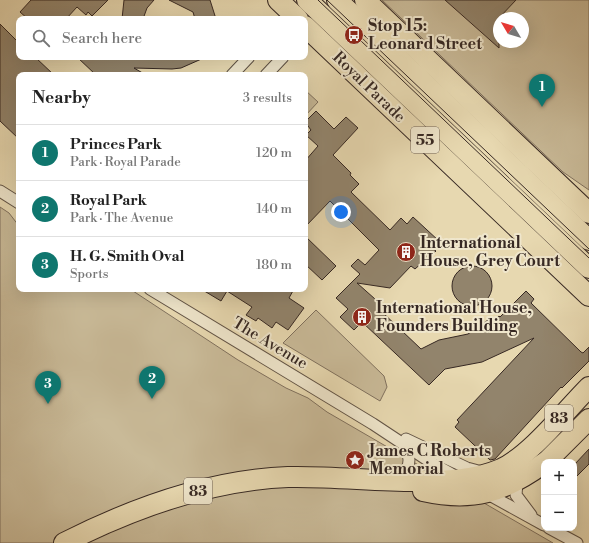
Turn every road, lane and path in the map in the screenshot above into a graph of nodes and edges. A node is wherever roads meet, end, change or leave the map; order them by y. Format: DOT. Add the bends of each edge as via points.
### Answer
graph roads {
  1 [pos="365,0"];
  2 [pos="314,2"];
  3 [pos="344,2"];
  4 [pos="300,16"];
  5 [pos="308,31"];
  6 [pos="246,60"];
  7 [pos="280,60"];
  8 [pos="235,72"];
  9 [pos="269,72"];
  10 [pos="445,90"];
  11 [pos="0,191"];
  12 [pos="16,201"];
  13 [pos="522,205"];
  14 [pos="589,213"];
  15 [pos="508,219"];
  16 [pos="589,240"];
  17 [pos="589,268"];
  18 [pos="155,292"];
  19 [pos="589,296"];
  20 [pos="589,387"];
  21 [pos="589,419"];
  22 [pos="373,424"];
  23 [pos="402,444"];
  24 [pos="528,449"];
  25 [pos="549,459"];
  26 [pos="541,466"];
  27 [pos="491,473"];
  28 [pos="462,480"];
  29 [pos="382,481"];
  30 [pos="516,482"];
  31 [pos="486,493"];
  32 [pos="539,523"];
  33 [pos="555,531"];
  34 [pos="64,543"];
  35 [pos="577,543"];
  1 -- 10 [label="highway, 55"];
  2 -- 4 [label="highway"];
  2 -- 13 [label="highway, Royal Parade / 55"];
  3 -- 10 [label="highway, 55"];
  5 -- 15 [label="highway, Royal Parade / 55"];
  6 -- 8 [label="street"];
  7 -- 9 [label="street"];
  10 -- 14 [label="highway, 55"];
  10 -- 16 [label="highway, 55"];
  11 -- 12 [label="street"];
  13 -- 15 [label="highway"];
  13 -- 17 [label="highway, Royal Parade / 55"];
  15 -- 19 [label="highway, Royal Parade / 55"];
  18 -- 22 [label="street, The Avenue"];
  20 -- 24 [label="highway, 83"];
  21 -- 25 [label="highway, 83"];
  22 -- 23 [label="street, The Avenue"];
  22 -- 27 [label="street, The Avenue" via="467,468"];
  23 -- 28 [label="street, The Avenue"];
  23 -- 29 [label="street" via="409,454 410,465 402,475"];
  24 -- 27 [label="highway, 83"];
  24 -- 30 [label="highway"];
  26 -- 30 [label="highway, 83"];
  27 -- 28 [label="highway, 83"];
  28 -- 29 [label="highway, 83"];
  28 -- 31 [label="highway"];
  29 -- 31 [label="highway, 83" via="449,496"];
  29 -- 34 [label="highway, 83" via="286,477 204,489 156,503"];
  30 -- 31 [label="highway, 83"];
  30 -- 32 [label="street" via="517,498"];
  31 -- 32 [label="street"];
  33 -- 35 [label="street"];
}
